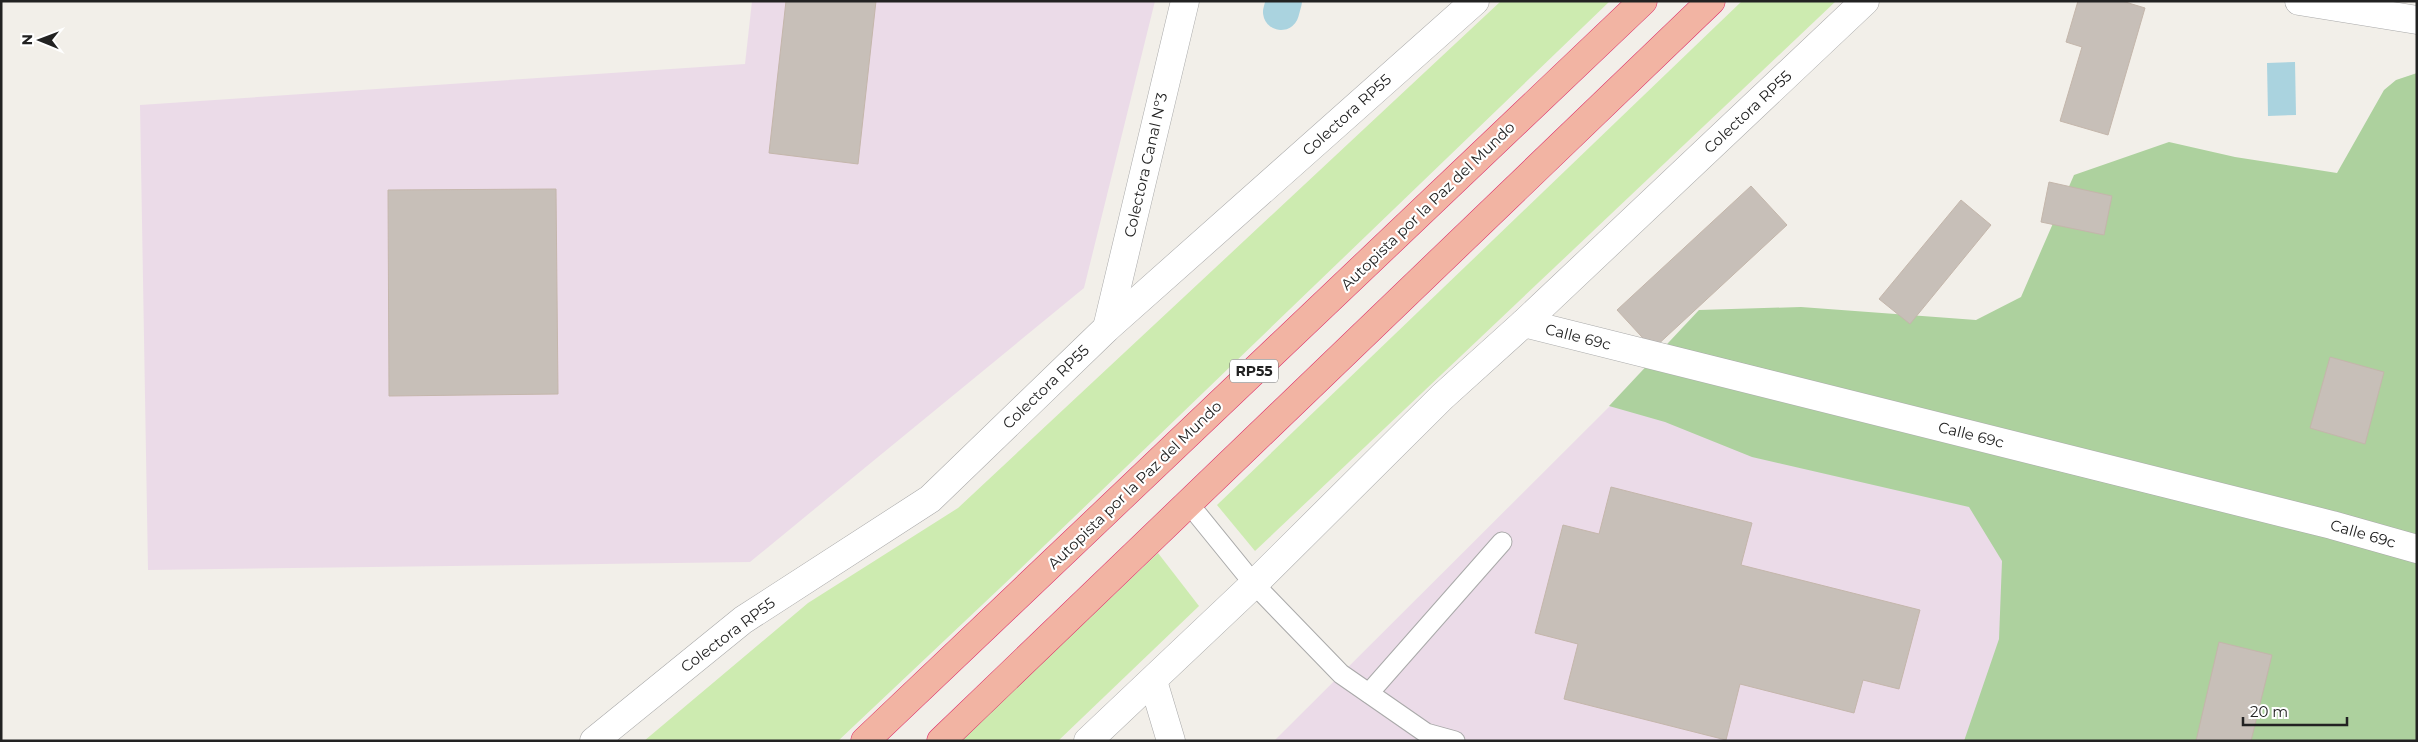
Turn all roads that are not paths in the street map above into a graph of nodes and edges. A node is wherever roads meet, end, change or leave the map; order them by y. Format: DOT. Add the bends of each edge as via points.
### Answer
graph roads {
  1 [pos="1185,1"];
  2 [pos="1475,1"];
  3 [pos="1643,1"];
  4 [pos="1711,1"];
  5 [pos="1865,1"];
  6 [pos="2299,1"];
  7 [pos="2417,20"];
  8 [pos="1524,323"];
  9 [pos="1107,328"];
  10 [pos="1189,504"];
  11 [pos="1502,542"];
  12 [pos="2417,548"];
  13 [pos="1254,584"];
  14 [pos="1153,681"];
  15 [pos="1368,693"];
  16 [pos="594,741"];
  17 [pos="865,741"];
  18 [pos="941,741"];
  19 [pos="1088,741"];
  20 [pos="1171,741"];
  21 [pos="1455,741"];
  1 -- 9 [label="street, Colectora Canal Nº3"];
  2 -- 9 [label="street, Colectora RP55"];
  3 -- 17 [label="highway, Autopista por la Paz del Mundo / RP55"];
  4 -- 10 [label="highway"];
  5 -- 8 [label="street, Colectora RP55"];
  6 -- 7 [label="street"];
  8 -- 12 [label="street, Calle 69c"];
  8 -- 13 [label="street, Colectora RP55" via="1442,397"];
  9 -- 16 [label="street, Colectora RP55" via="930,499 743,620"];
  10 -- 13 [label="lane"];
  10 -- 18 [label="highway"];
  11 -- 15 [label="lane"];
  13 -- 14 [label="street, Colectora RP55"];
  13 -- 15 [label="lane" via="1341,674"];
  14 -- 19 [label="street, Colectora RP55"];
  14 -- 20 [label="street"];
  15 -- 21 [label="lane" via="1426,733"];
}
